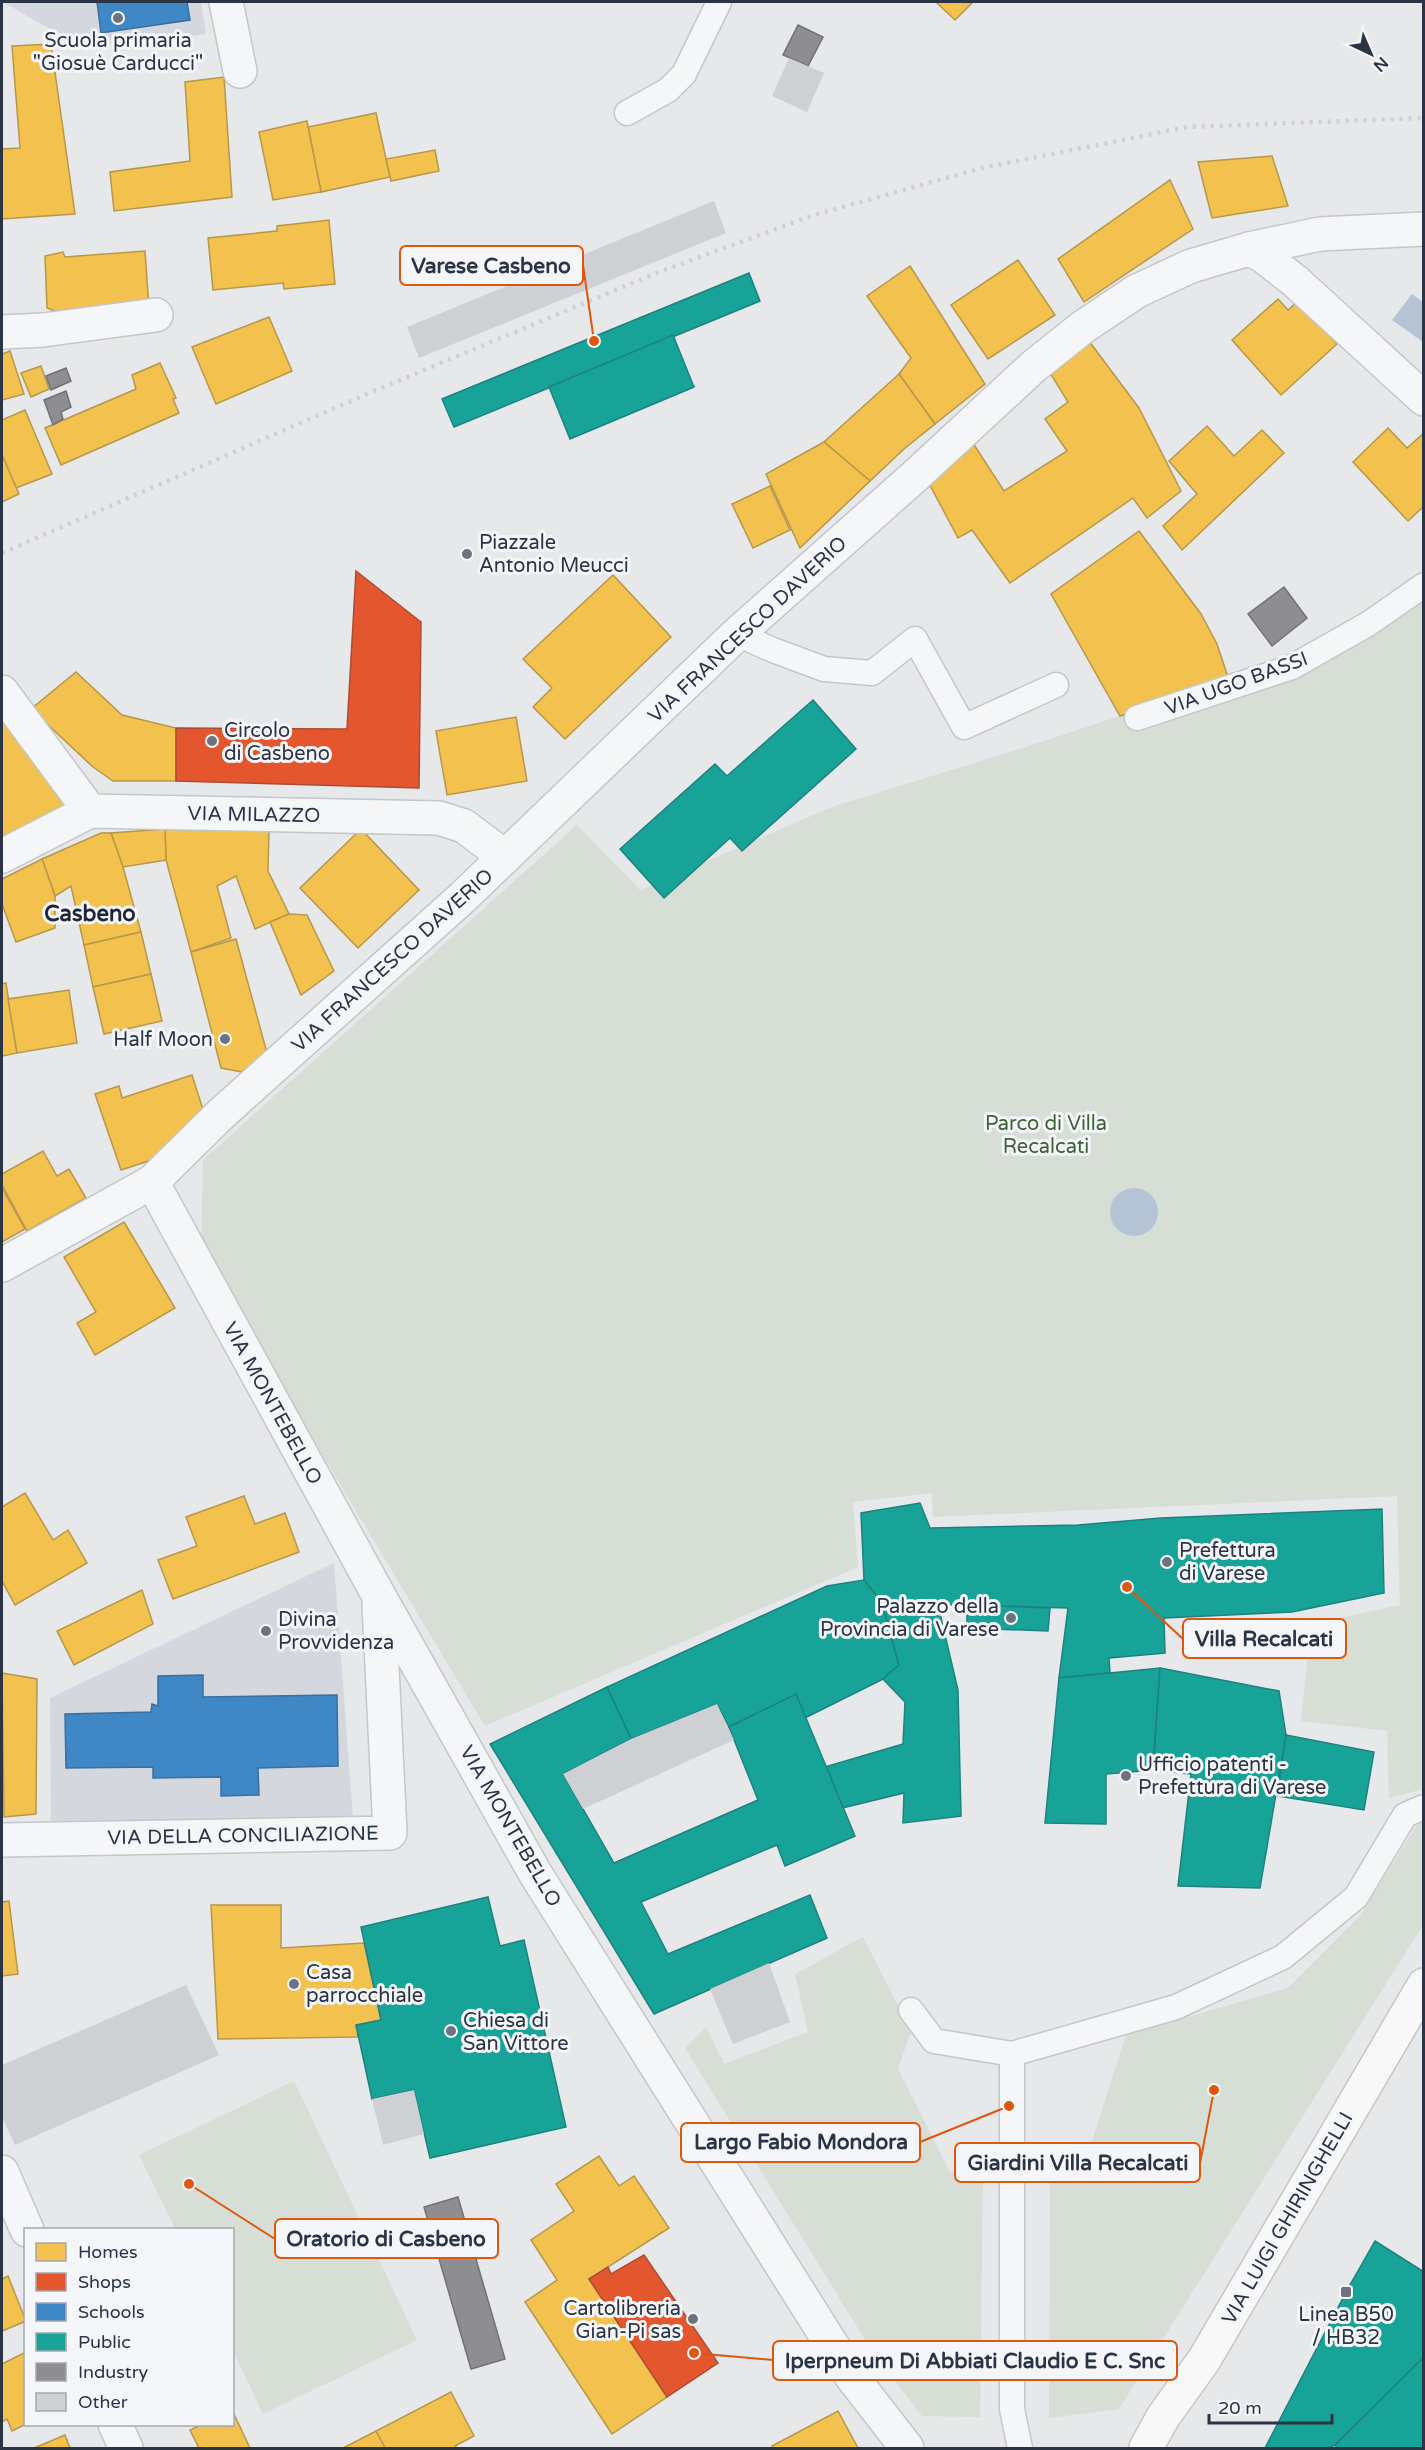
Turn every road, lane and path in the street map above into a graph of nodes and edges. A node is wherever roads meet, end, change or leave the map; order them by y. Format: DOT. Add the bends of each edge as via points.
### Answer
graph roads {
  1 [pos="226,2"];
  2 [pos="719,2"];
  3 [pos="240,70"];
  4 [pos="627,112"];
  5 [pos="1424,229"];
  6 [pos="1250,249"];
  7 [pos="156,315"];
  8 [pos="2,332"];
  9 [pos="1424,399"];
  10 [pos="1424,585"];
  11 [pos="737,634"];
  12 [pos="1056,685"];
  13 [pos="2,692"];
  14 [pos="1137,718"];
  15 [pos="90,811"];
  16 [pos="2,856"];
  17 [pos="505,857"];
  18 [pos="152,1182"];
  19 [pos="2,1265"];
  20 [pos="379,1596"];
  21 [pos="1424,1808"];
  22 [pos="2,1840"];
  23 [pos="1424,1985"];
  24 [pos="911,2010"];
  25 [pos="1012,2054"];
  26 [pos="2,2172"];
  27 [pos="27,2228"];
  28 [pos="116,2426"];
  29 [pos="126,2448"];
  30 [pos="907,2448"];
  31 [pos="1020,2448"];
  32 [pos="1146,2448"];
  1 -- 3 [label="street"];
  2 -- 4 [label="lane" via="684,74 649,103"];
  5 -- 6 [label="street, VIA FRANCESCO DAVERIO" via="1320,234"];
  6 -- 9 [label="street" via="1294,281"];
  6 -- 11 [label="street, VIA FRANCESCO DAVERIO" via="1191,266 1137,291 1083,327 1034,366"];
  7 -- 8 [label="street"];
  10 -- 14 [label="lane, VIA UGO BASSI" via="1368,624 1292,667"];
  11 -- 12 [label="lane" via="824,669 872,673 915,639 964,728"];
  11 -- 17 [label="street, VIA FRANCESCO DAVERIO"];
  13 -- 15 [label="street"];
  15 -- 16 [label="street, VIA MILAZZO"];
  15 -- 17 [label="street, VIA MILAZZO" via="439,818 464,826"];
  17 -- 18 [label="street, VIA FRANCESCO DAVERIO" via="221,1114"];
  18 -- 19 [label="street, VIA FRANCESCO DAVERIO"];
  18 -- 20 [label="street, VIA MONTEBELLO"];
  20 -- 22 [label="street, VIA DELLA CONCILIAZIONE" via="390,1833"];
  20 -- 30 [label="street, VIA MONTEBELLO" via="535,1873 852,2377"];
  21 -- 25 [label="lane" via="1405,1815 1356,1897 1283,1957 1176,2007"];
  23 -- 32 [label="street, VIA LUIGI GHIRINGHELLI" via="1204,2360"];
  24 -- 25 [label="lane" via="934,2041"];
  25 -- 31 [label="lane" via="1012,2409"];
  26 -- 27 [label="street"];
  28 -- 29 [label="street"];
}
